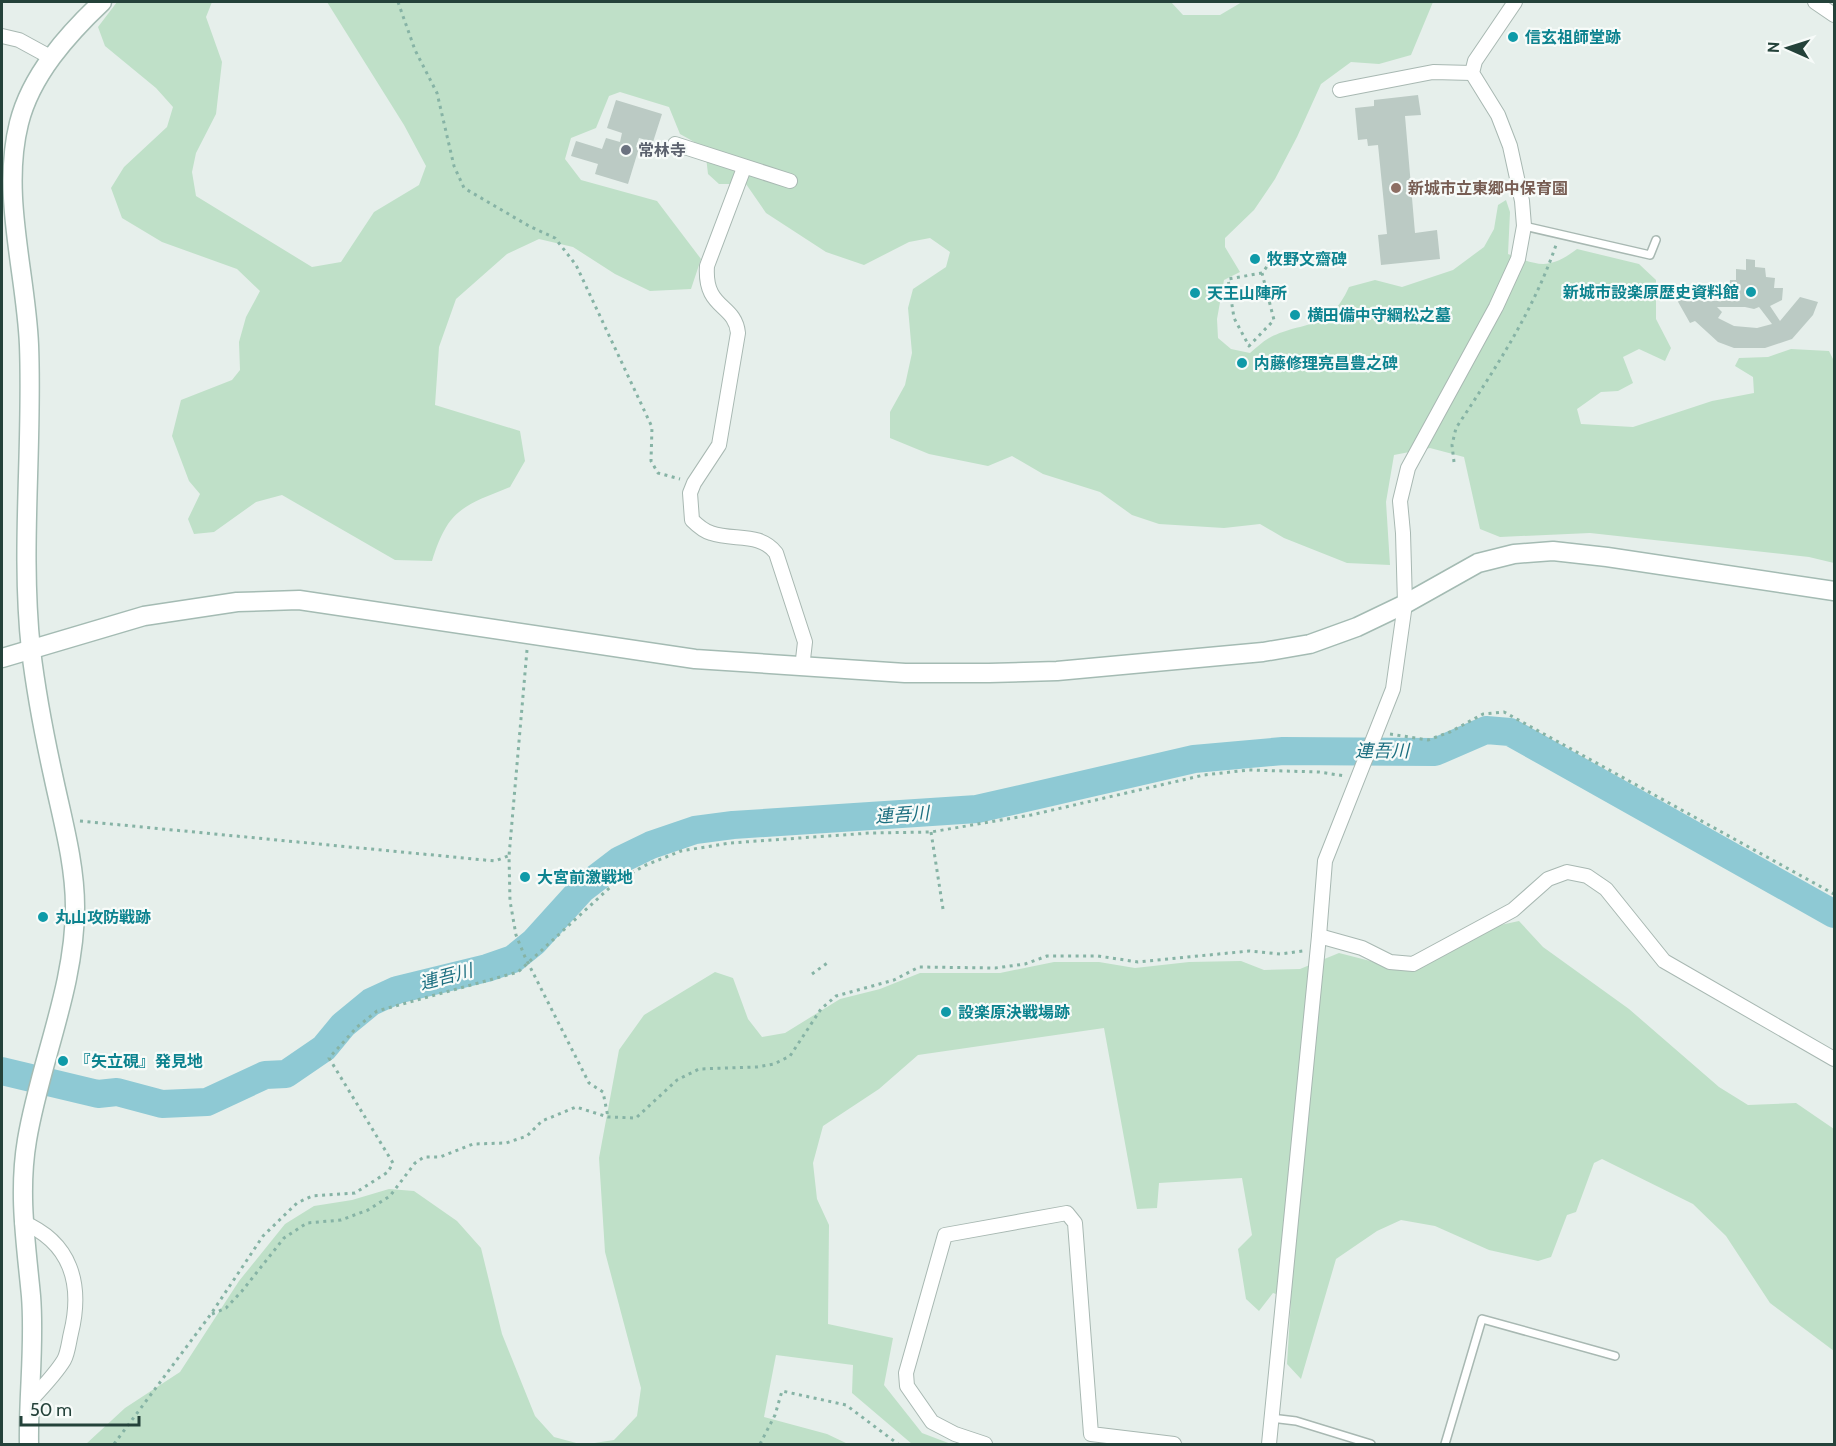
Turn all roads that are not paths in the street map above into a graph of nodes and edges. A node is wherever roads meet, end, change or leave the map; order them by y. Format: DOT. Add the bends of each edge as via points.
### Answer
graph roads {
  1 [pos="102,2"];
  2 [pos="1515,2"];
  3 [pos="1815,2"];
  4 [pos="1834,15"];
  5 [pos="2,36"];
  6 [pos="52,58"];
  7 [pos="1472,73"];
  8 [pos="1340,90"];
  9 [pos="675,144"];
  10 [pos="744,168"];
  11 [pos="790,181"];
  12 [pos="1524,226"];
  13 [pos="1656,240"];
  14 [pos="1834,591"];
  15 [pos="1404,604"];
  16 [pos="31,649"];
  17 [pos="2,658"];
  18 [pos="802,668"];
  19 [pos="1319,936"];
  20 [pos="1834,1059"];
  21 [pos="22,1222"];
  22 [pos="1616,1356"];
  23 [pos="28,1403"];
  24 [pos="1271,1418"];
  25 [pos="1092,1440"];
  26 [pos="28,1444"];
  27 [pos="985,1444"];
  28 [pos="1174,1444"];
  29 [pos="1269,1444"];
  30 [pos="1371,1444"];
  31 [pos="1445,1444"];
  1 -- 6 [label="street"];
  2 -- 7 [label="street" via="1475,61"];
  3 -- 4 [label="street"];
  5 -- 6 [label="street" via="19,40"];
  6 -- 16 [label="street" via="34,84 19,121 13,159 29,346 26,499"];
  7 -- 8 [label="street" via="1433,72"];
  7 -- 12 [label="street" via="1498,115 1510,146"];
  9 -- 10 [label="street"];
  10 -- 11 [label="street"];
  10 -- 18 [label="street" via="707,266 710,294 737,323 738,333 719,445 690,493 692,520 710,533 759,540 776,553 805,642"];
  12 -- 13 [label="lane" via="1650,255"];
  12 -- 15 [label="street" via="1518,259 1496,307 1408,468 1401,489"];
  14 -- 15 [label="street" via="1553,551 1514,554 1478,563"];
  15 -- 18 [label="street" via="1310,644 1263,652 1000,673 906,674"];
  15 -- 19 [label="street" via="1394,688 1325,861"];
  16 -- 17 [label="street"];
  16 -- 18 [label="street" via="144,616 237,602 299,600 695,659"];
  16 -- 21 [label="street" via="75,904 73,944 26,1142"];
  19 -- 20 [label="street" via="1362,948 1390,962 1413,964 1513,909 1548,879 1568,872 1587,876 1606,889 1664,961"];
  19 -- 24 [label="street"];
  21 -- 23 [label="street" via="31,1298"];
  21 -- 23 [label="street" via="52,1239 69,1260 75,1289 74,1322 64,1359"];
  22 -- 31 [label="lane" via="1482,1318"];
  23 -- 26 [label="street"];
  24 -- 29 [label="street"];
  24 -- 30 [label="lane" via="1296,1420"];
  25 -- 27 [label="street" via="1075,1223 1067,1213 945,1235 906,1373 907,1386 932,1422"];
  25 -- 28 [label="street"];
}
